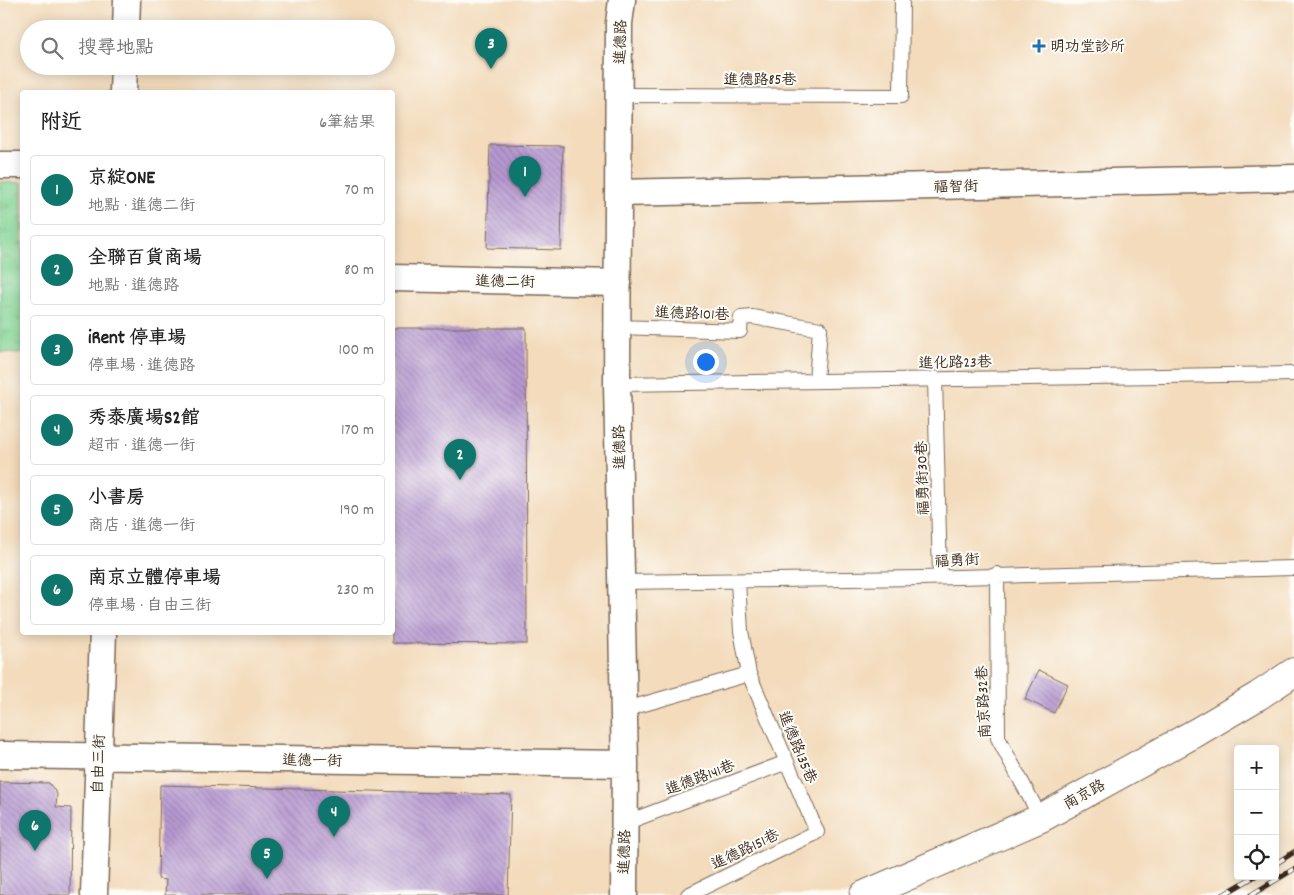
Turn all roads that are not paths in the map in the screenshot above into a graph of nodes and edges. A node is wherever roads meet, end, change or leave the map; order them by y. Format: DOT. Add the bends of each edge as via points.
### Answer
graph roads {
  1 [pos="127,0"];
  2 [pos="622,0"];
  3 [pos="902,0"];
  4 [pos="126,20"];
  5 [pos="124,75"];
  6 [pos="123,90"];
  7 [pos="619,95"];
  8 [pos="0,165"];
  9 [pos="20,165"];
  10 [pos="1294,178"];
  11 [pos="618,193"];
  12 [pos="395,278"];
  13 [pos="618,283"];
  14 [pos="617,327"];
  15 [pos="1294,374"];
  16 [pos="935,378"];
  17 [pos="816,381"];
  18 [pos="617,384"];
  19 [pos="1294,568"];
  20 [pos="997,574"];
  21 [pos="940,577"];
  22 [pos="621,582"];
  23 [pos="738,582"];
  24 [pos="103,635"];
  25 [pos="1294,672"];
  26 [pos="749,674"];
  27 [pos="623,710"];
  28 [pos="0,755"];
  29 [pos="98,757"];
  30 [pos="787,762"];
  31 [pos="625,764"];
  32 [pos="1041,818"];
  33 [pos="625,823"];
  34 [pos="817,832"];
  35 [pos="94,895"];
  36 [pos="624,895"];
  37 [pos="688,895"];
  38 [pos="864,895"];
  1 -- 4 [label="street"];
  2 -- 7 [label="street, 進德路"];
  3 -- 7 [label="lane, 進德路85巷" via="901,96"];
  5 -- 6 [label="street"];
  7 -- 11 [label="street, 進德路"];
  8 -- 9 [label="street"];
  10 -- 11 [label="street, 福智街"];
  11 -- 13 [label="street, 進德路"];
  12 -- 13 [label="street, 進德二街"];
  13 -- 14 [label="street, 進德路"];
  14 -- 17 [label="lane, 進德路101巷" via="740,331 741,318 753,317 820,329"];
  14 -- 18 [label="street, 進德路"];
  15 -- 16 [label="lane, 進化路23巷"];
  16 -- 17 [label="lane, 進化路23巷"];
  16 -- 21 [label="lane, 福勇街30巷"];
  17 -- 18 [label="lane, 進化路23巷"];
  18 -- 22 [label="street, 進德路"];
  19 -- 20 [label="lane, 福勇街"];
  20 -- 21 [label="lane, 福勇街"];
  20 -- 32 [label="lane, 南京路32巷" via="998,738"];
  21 -- 23 [label="lane, 福勇街"];
  22 -- 23 [label="lane, 福勇街"];
  22 -- 27 [label="street, 進德路"];
  23 -- 26 [label="lane, 進德路135巷" via="741,631"];
  24 -- 29 [label="street, 自由三街"];
  25 -- 32 [label="street, 南京路" via="1197,732"];
  26 -- 27 [label="lane"];
  26 -- 30 [label="lane, 進德路135巷"];
  27 -- 31 [label="street, 進德路"];
  28 -- 29 [label="street, 進德一街"];
  29 -- 31 [label="street, 進德一街"];
  29 -- 35 [label="street, 自由三街"];
  30 -- 33 [label="lane, 進德路141巷"];
  30 -- 34 [label="lane, 進德路135巷"];
  31 -- 33 [label="street, 進德路"];
  32 -- 38 [label="street, 南京路"];
  33 -- 36 [label="street, 進德路"];
  34 -- 37 [label="lane, 進德路151巷"];
}
